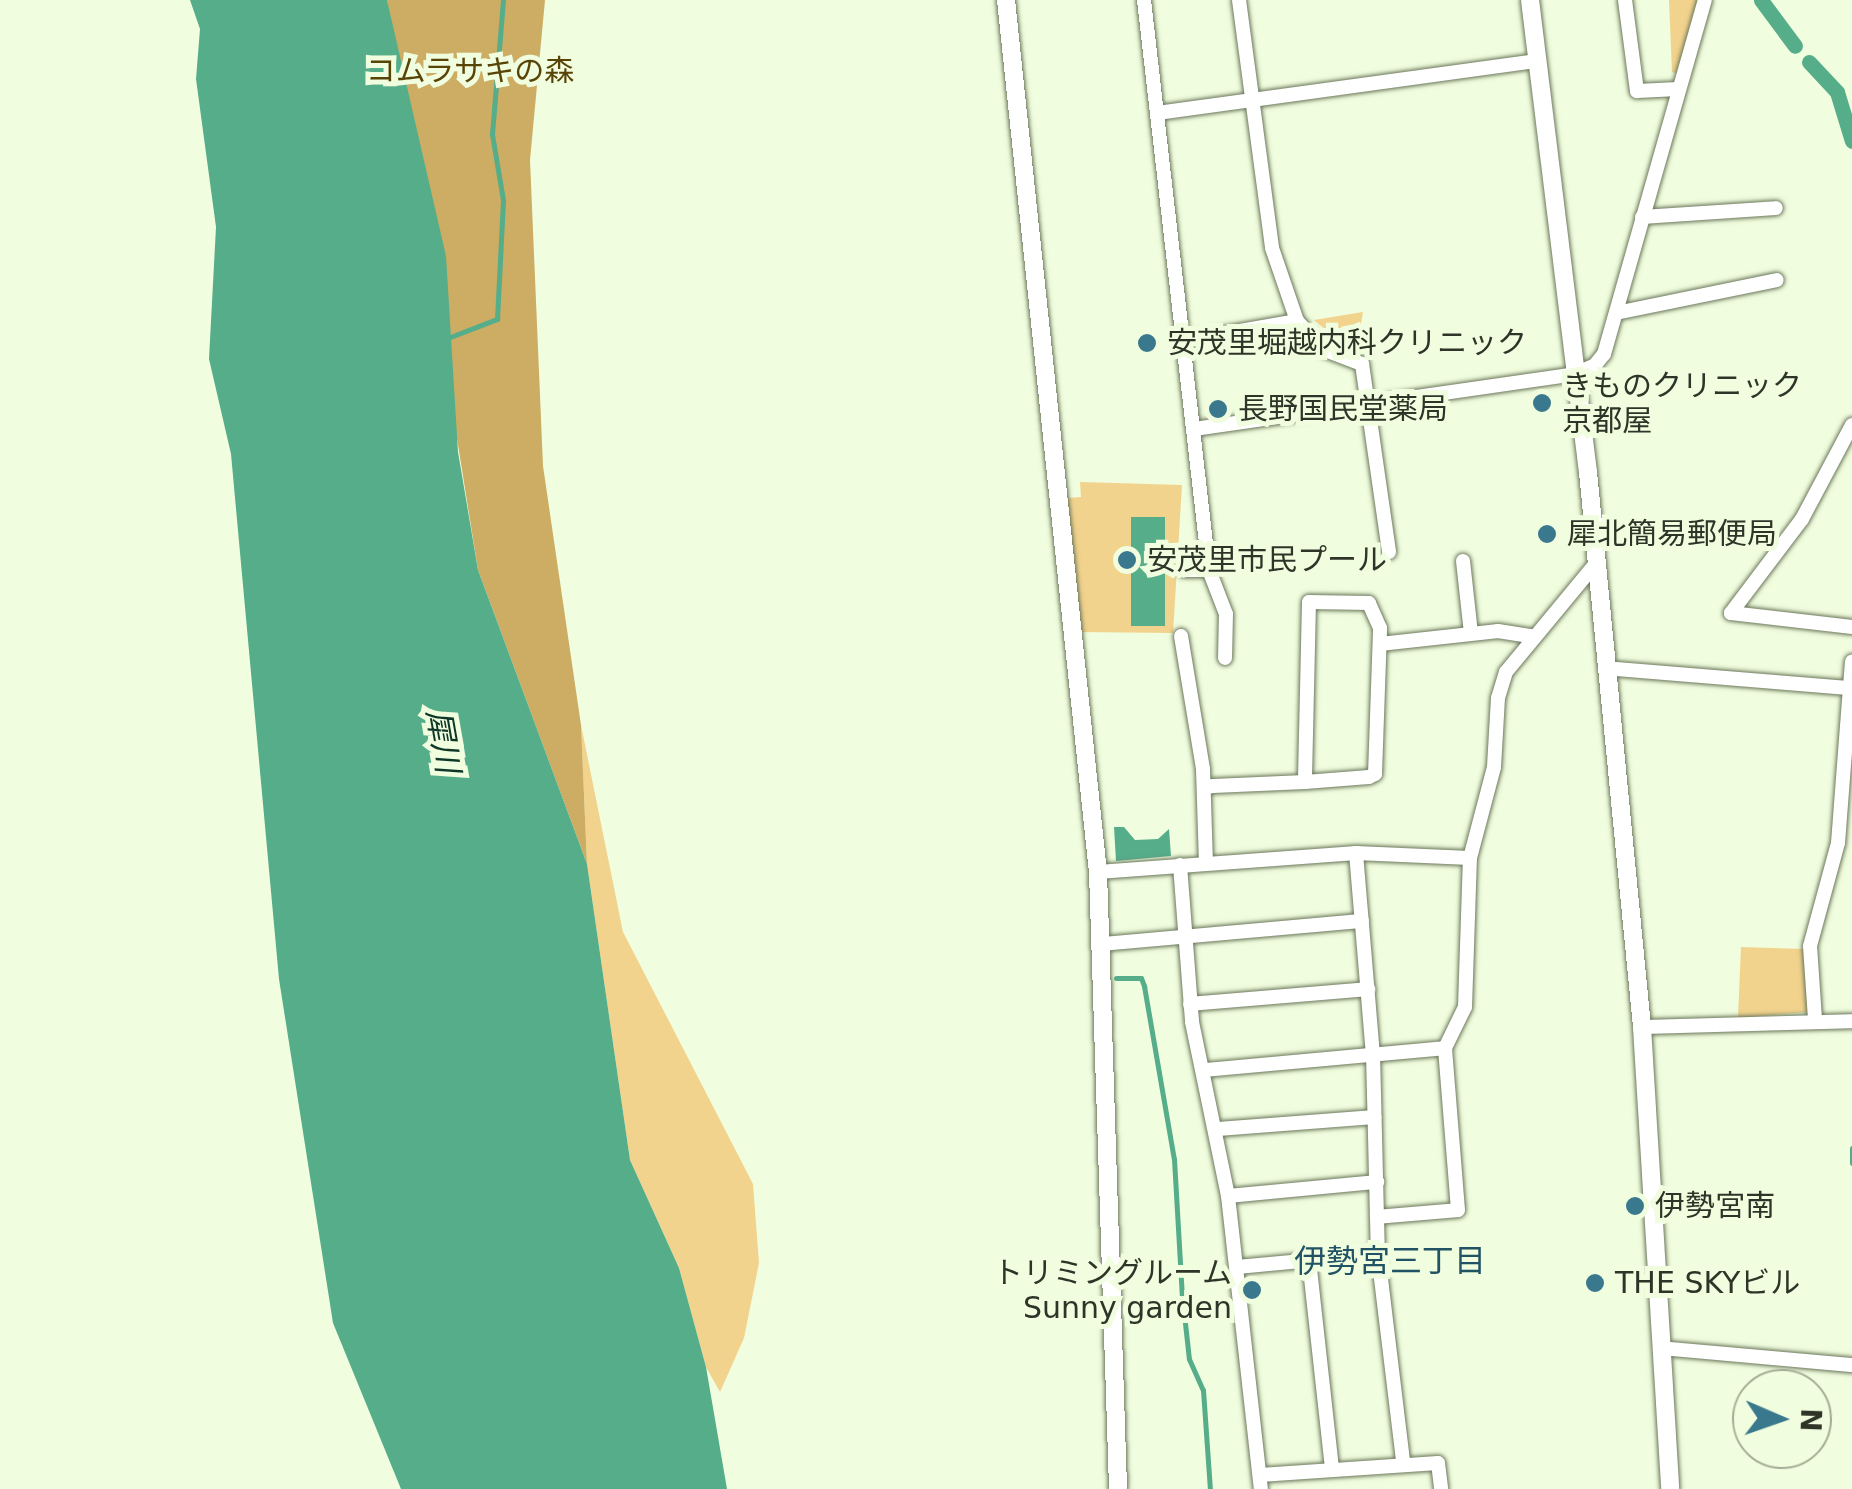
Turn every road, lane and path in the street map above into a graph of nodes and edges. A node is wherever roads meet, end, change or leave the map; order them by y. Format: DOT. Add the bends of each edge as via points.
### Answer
graph roads {
  1 [pos="1006,0"];
  2 [pos="1144,0"];
  3 [pos="1239,0"];
  4 [pos="1530,0"];
  5 [pos="1625,0"];
  6 [pos="1705,0"];
  7 [pos="1537,61"];
  8 [pos="1678,89"];
  9 [pos="1252,98"];
  10 [pos="1157,114"];
  11 [pos="1776,208"];
  12 [pos="1642,217"];
  13 [pos="1777,280"];
  14 [pos="1616,314"];
  15 [pos="1297,321"];
  16 [pos="1183,341"];
  17 [pos="1575,374"];
  18 [pos="1366,405"];
  19 [pos="1851,427"];
  20 [pos="1194,429"];
  21 [pos="1388,552"];
  22 [pos="1463,560"];
  23 [pos="1597,562"];
  24 [pos="1184,570"];
  25 [pos="1209,570"];
  26 [pos="1852,627"];
  27 [pos="1471,634"];
  28 [pos="1182,636"];
  29 [pos="1535,638"];
  30 [pos="1380,644"];
  31 [pos="1226,658"];
  32 [pos="1852,662"];
  33 [pos="1605,668"];
  34 [pos="1847,688"];
  35 [pos="1305,782"];
  36 [pos="1204,788"];
  37 [pos="1845,843"];
  38 [pos="1356,853"];
  39 [pos="1470,858"];
  40 [pos="1206,863"];
  41 [pos="1180,865"];
  42 [pos="1098,872"];
  43 [pos="1362,922"];
  44 [pos="1184,935"];
  45 [pos="1102,944"];
  46 [pos="1368,989"];
  47 [pos="1190,1004"];
  48 [pos="1815,1018"];
  49 [pos="1852,1021"];
  50 [pos="1642,1027"];
  51 [pos="1445,1048"];
  52 [pos="1374,1054"];
  53 [pos="1205,1070"];
  54 [pos="1375,1117"];
  55 [pos="1218,1130"];
  56 [pos="1376,1182"];
  57 [pos="1228,1196"];
  58 [pos="1377,1217"];
  59 [pos="1378,1254"];
  60 [pos="1309,1260"];
  61 [pos="1236,1267"];
  62 [pos="1660,1348"];
  63 [pos="1852,1365"];
  64 [pos="1403,1461"];
  65 [pos="1332,1468"];
  66 [pos="1261,1482"];
  67 [pos="1118,1489"];
  68 [pos="1441,1489"];
  69 [pos="1670,1489"];
  1 -- 42 [label="street"];
  2 -- 10 [label="street"];
  3 -- 9 [label="street"];
  4 -- 7 [label="street"];
  5 -- 8 [label="street" via="1637,92"];
  6 -- 8 [label="street"];
  7 -- 9 [label="street"];
  7 -- 17 [label="street"];
  8 -- 12 [label="street"];
  9 -- 10 [label="street"];
  9 -- 15 [label="street" via="1272,248"];
  10 -- 16 [label="street"];
  11 -- 12 [label="street"];
  12 -- 14 [label="street"];
  13 -- 14 [label="street"];
  14 -- 17 [label="street" via="1604,354"];
  15 -- 16 [label="street"];
  15 -- 18 [label="street" via="1325,350 1362,364"];
  16 -- 20 [label="street"];
  17 -- 18 [label="street"];
  17 -- 23 [label="street"];
  18 -- 20 [label="street"];
  18 -- 21 [label="street"];
  19 -- 26 [label="street" via="1802,519 1731,613"];
  20 -- 25 [label="street"];
  22 -- 27 [label="street"];
  23 -- 29 [label="street"];
  23 -- 33 [label="street"];
  24 -- 25 [label="street"];
  25 -- 31 [label="street" via="1226,614"];
  27 -- 29 [label="street"];
  27 -- 30 [label="street"];
  28 -- 36 [label="street"];
  29 -- 39 [label="street" via="1506,672 1498,698 1494,767"];
  30 -- 35 [label="street" via="1376,774"];
  30 -- 35 [label="street" via="1377,612 1369,603 1309,602"];
  32 -- 34 [label="street"];
  33 -- 34 [label="street"];
  33 -- 50 [label="street"];
  34 -- 37 [label="street"];
  35 -- 36 [label="street"];
  36 -- 40 [label="street"];
  37 -- 48 [label="street" via="1810,946"];
  38 -- 39 [label="street"];
  38 -- 40 [label="street"];
  38 -- 43 [label="street"];
  39 -- 51 [label="street" via="1464,1007"];
  40 -- 41 [label="street"];
  41 -- 42 [label="street"];
  41 -- 44 [label="street"];
  42 -- 45 [label="street"];
  43 -- 44 [label="street"];
  43 -- 46 [label="street"];
  44 -- 45 [label="street"];
  44 -- 47 [label="street"];
  45 -- 67 [label="street"];
  46 -- 47 [label="street"];
  46 -- 52 [label="street"];
  47 -- 53 [label="street"];
  48 -- 49 [label="street"];
  48 -- 50 [label="street"];
  50 -- 62 [label="street"];
  51 -- 52 [label="street"];
  51 -- 58 [label="street" via="1458,1210"];
  52 -- 53 [label="street"];
  52 -- 54 [label="street"];
  53 -- 55 [label="street"];
  54 -- 55 [label="street"];
  54 -- 56 [label="street"];
  55 -- 57 [label="street"];
  56 -- 57 [label="street"];
  56 -- 58 [label="street"];
  57 -- 61 [label="street"];
  58 -- 59 [label="street"];
  59 -- 60 [label="street"];
  59 -- 64 [label="street"];
  60 -- 61 [label="street"];
  60 -- 65 [label="street"];
  61 -- 66 [label="street"];
  62 -- 63 [label="street"];
  62 -- 69 [label="street"];
  64 -- 65 [label="street"];
  64 -- 68 [label="street" via="1438,1463"];
  65 -- 66 [label="street"];
}
